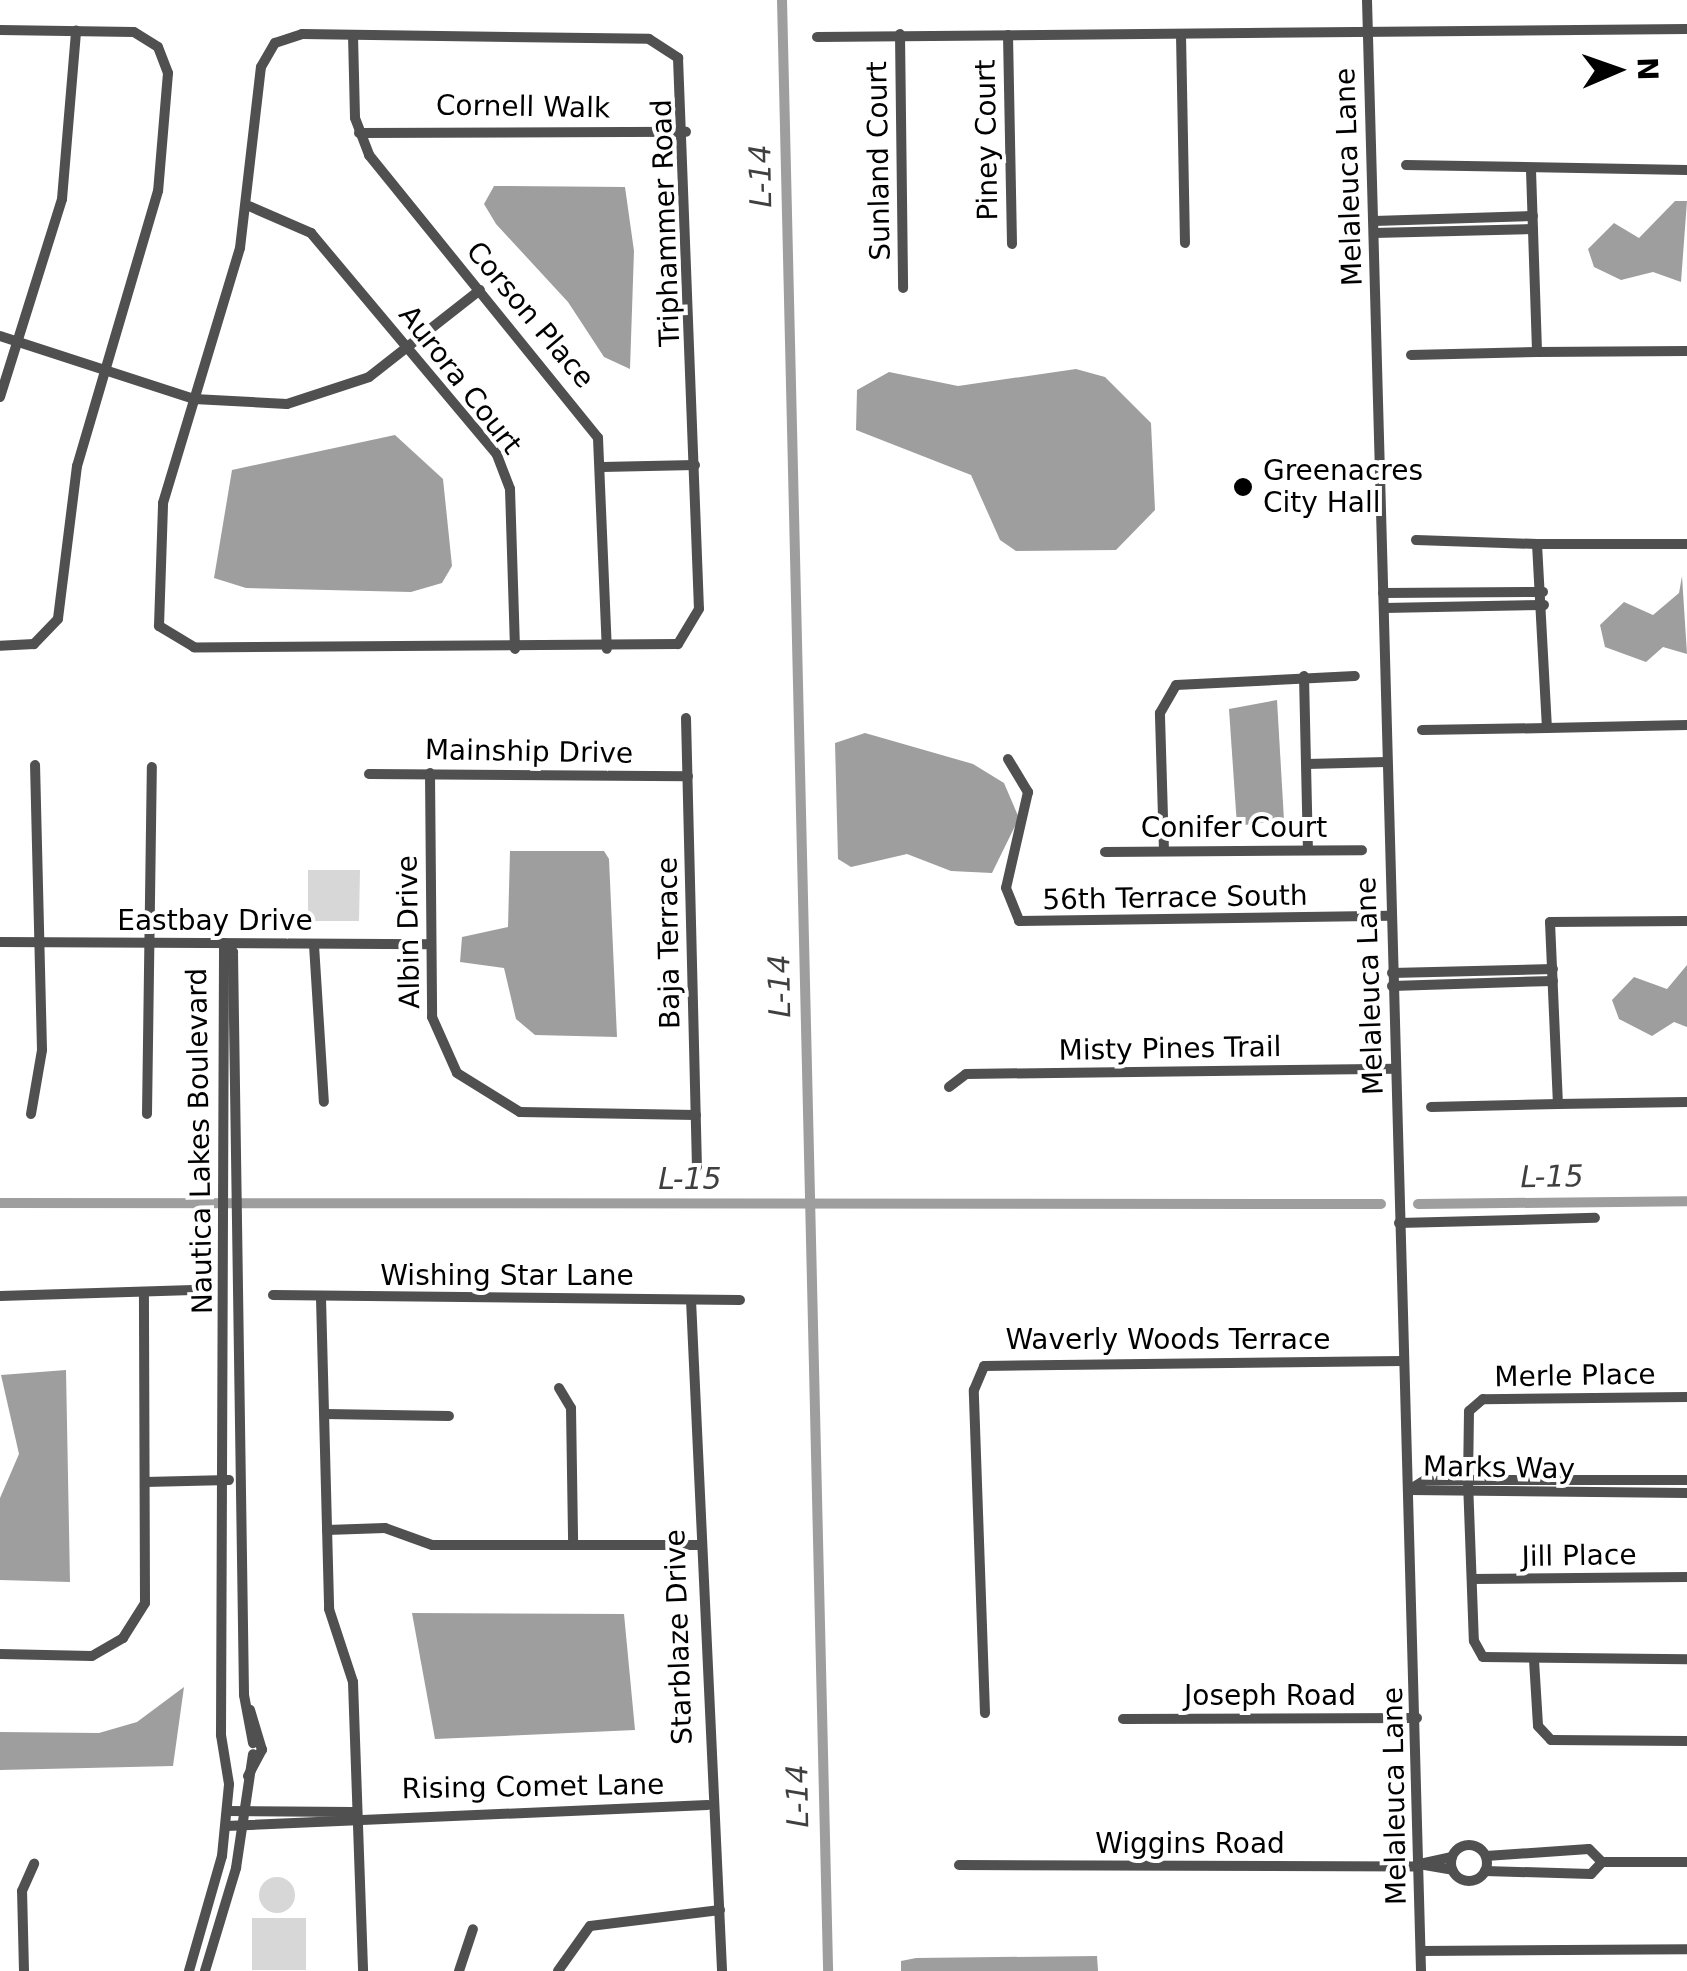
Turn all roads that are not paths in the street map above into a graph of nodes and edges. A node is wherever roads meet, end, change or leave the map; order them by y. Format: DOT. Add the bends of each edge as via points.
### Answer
graph roads {
  1 [pos="1367,0"];
  2 [pos="1687,29"];
  3 [pos="0,30"];
  4 [pos="1367,30"];
  5 [pos="76,31"];
  6 [pos="353,34"];
  7 [pos="900,34"];
  8 [pos="1008,35"];
  9 [pos="1181,35"];
  10 [pos="817,37"];
  11 [pos="686,132"];
  12 [pos="359,133"];
  13 [pos="1406,166"];
  14 [pos="1531,170"];
  15 [pos="1687,170"];
  16 [pos="249,206"];
  17 [pos="1533,216"];
  18 [pos="1374,227"];
  19 [pos="1533,229"];
  20 [pos="1012,244"];
  21 [pos="1185,244"];
  22 [pos="903,288"];
  23 [pos="480,290"];
  24 [pos="0,336"];
  25 [pos="18,342"];
  26 [pos="409,350"];
  27 [pos="1687,351"];
  28 [pos="1538,352"];
  29 [pos="1411,355"];
  30 [pos="106,371"];
  31 [pos="0,398"];
  32 [pos="194,399"];
  33 [pos="694,465"];
  34 [pos="602,468"];
  35 [pos="1416,540"];
  36 [pos="1538,544"];
  37 [pos="1687,544"];
  38 [pos="1544,592"];
  39 [pos="1383,593"];
  40 [pos="1544,604"];
  41 [pos="1384,608"];
  42 [pos="0,646"];
  43 [pos="514,649"];
  44 [pos="607,649"];
  45 [pos="1304,676"];
  46 [pos="1355,676"];
  47 [pos="686,718"];
  48 [pos="1687,725"];
  49 [pos="1547,728"];
  50 [pos="1422,730"];
  51 [pos="1008,759"];
  52 [pos="1386,762"];
  53 [pos="1307,764"];
  54 [pos="35,765"];
  55 [pos="152,767"];
  56 [pos="430,773"];
  57 [pos="370,774"];
  58 [pos="688,776"];
  59 [pos="1308,850"];
  60 [pos="1362,850"];
  61 [pos="1164,851"];
  62 [pos="1105,852"];
  63 [pos="1389,916"];
  64 [pos="1687,921"];
  65 [pos="0,942"];
  66 [pos="41,943"];
  67 [pos="149,943"];
  68 [pos="224,944"];
  69 [pos="430,944"];
  70 [pos="314,945"];
  71 [pos="1392,973"];
  72 [pos="1553,975"];
  73 [pos="1392,986"];
  74 [pos="1395,1069"];
  75 [pos="949,1086"];
  76 [pos="324,1102"];
  77 [pos="1687,1102"];
  78 [pos="1558,1104"];
  79 [pos="1431,1107"];
  80 [pos="31,1114"];
  81 [pos="148,1114"];
  82 [pos="696,1115"];
  83 [pos="697,1166"];
  84 [pos="1595,1218"];
  85 [pos="1399,1223"];
  86 [pos="229,1228"];
  87 [pos="193,1290"];
  88 [pos="144,1292"];
  89 [pos="0,1296"];
  90 [pos="272,1296"];
  91 [pos="321,1298"];
  92 [pos="691,1300"];
  93 [pos="740,1300"];
  94 [pos="1403,1361"];
  95 [pos="559,1388"];
  96 [pos="1687,1397"];
  97 [pos="324,1414"];
  98 [pos="449,1416"];
  99 [pos="241,1479"];
  100 [pos="226,1480"];
  101 [pos="1687,1480"];
  102 [pos="146,1482"];
  103 [pos="1468,1487"];
  104 [pos="1605,1487"];
  105 [pos="1409,1490"];
  106 [pos="1687,1493"];
  107 [pos="327,1530"];
  108 [pos="573,1542"];
  109 [pos="698,1545"];
  110 [pos="1687,1577"];
  111 [pos="1472,1580"];
  112 [pos="0,1654"];
  113 [pos="1687,1659"];
  114 [pos="1534,1660"];
  115 [pos="244,1698"];
  116 [pos="984,1713"];
  117 [pos="1417,1718"];
  118 [pos="1123,1720"];
  119 [pos="1687,1741"];
  120 [pos="248,1776"];
  121 [pos="708,1805"];
  122 [pos="228,1811"];
  123 [pos="242,1813"];
  124 [pos="359,1813"];
  125 [pos="226,1826"];
  126 [pos="241,1826"];
  127 [pos="1486,1856"];
  128 [pos="1452,1857"];
  129 [pos="1602,1862"];
  130 [pos="1687,1862"];
  131 [pos="34,1864"];
  132 [pos="1420,1865"];
  133 [pos="960,1866"];
  134 [pos="1452,1870"];
  135 [pos="1485,1871"];
  136 [pos="720,1910"];
  137 [pos="473,1929"];
  138 [pos="1687,1949"];
  139 [pos="1421,1950"];
  140 [pos="24,1971"];
  141 [pos="189,1971"];
  142 [pos="205,1971"];
  143 [pos="363,1971"];
  144 [pos="459,1971"];
  145 [pos="558,1971"];
  146 [pos="722,1971"];
  147 [pos="1421,1971"];
  1 -- 4 [label="street, Melaleuca Lane"];
  2 -- 4 [label="street"];
  3 -- 5 [label="street"];
  4 -- 9 [label="street"];
  4 -- 18 [label="street, Melaleuca Lane"];
  5 -- 25 [label="street" via="68,164"];
  5 -- 30 [label="street" via="141,34 158,46 168,73 154,209"];
  6 -- 11 [label="street, Triphammer Road" via="656,41 682,64"];
  6 -- 12 [label="street"];
  6 -- 16 [label="street, Triphammer Road" via="295,34 266,54"];
  7 -- 8 [label="street"];
  7 -- 10 [label="street"];
  7 -- 22 [label="street, Sunland Court"];
  8 -- 9 [label="street"];
  8 -- 20 [label="street, Piney Court"];
  9 -- 21 [label="street"];
  11 -- 12 [label="street, Cornell Walk"];
  11 -- 33 [label="street, Triphammer Road"];
  12 -- 23 [label="street, Corson Place"];
  13 -- 14 [label="street"];
  14 -- 15 [label="street"];
  14 -- 17 [label="street"];
  16 -- 26 [label="street, Aurora Court" via="306,228"];
  16 -- 32 [label="street, Triphammer Road"];
  17 -- 18 [label="street"];
  17 -- 19 [label="street"];
  18 -- 19 [label="street"];
  18 -- 39 [label="street, Melaleuca Lane"];
  19 -- 28 [label="street"];
  23 -- 26 [label="street"];
  23 -- 34 [label="street, Corson Place" via="592,426"];
  24 -- 25 [label="street"];
  25 -- 30 [label="street"];
  25 -- 31 [label="street"];
  26 -- 32 [label="street" via="354,384 304,401"];
  26 -- 43 [label="street, Aurora Court" via="507,475"];
  27 -- 28 [label="street"];
  28 -- 29 [label="street"];
  30 -- 32 [label="street"];
  30 -- 42 [label="street" via="69,500 58,619 34,644"];
  32 -- 43 [label="street, Triphammer Road" via="154,565 154,613 168,637 194,647"];
  33 -- 34 [label="street"];
  33 -- 44 [label="street, Triphammer Road" via="693,630 664,649"];
  34 -- 44 [label="street, Corson Place"];
  35 -- 36 [label="street"];
  36 -- 37 [label="street"];
  36 -- 38 [label="street"];
  38 -- 39 [label="street"];
  38 -- 40 [label="street"];
  39 -- 41 [label="street, Melaleuca Lane"];
  40 -- 41 [label="street"];
  40 -- 49 [label="street"];
  41 -- 52 [label="street, Melaleuca Lane"];
  43 -- 44 [label="street, Triphammer Road"];
  45 -- 46 [label="street"];
  45 -- 53 [label="street"];
  45 -- 61 [label="street" via="1200,678 1164,699"];
  47 -- 58 [label="street, Baja Terrace"];
  48 -- 49 [label="street"];
  49 -- 50 [label="street"];
  51 -- 63 [label="street, 56th Terrace South" via="1028,792 1026,836 1006,888 1019,922"];
  52 -- 53 [label="street"];
  52 -- 63 [label="street, Melaleuca Lane"];
  53 -- 59 [label="street"];
  54 -- 66 [label="street"];
  55 -- 67 [label="street"];
  56 -- 57 [label="street, Mainship Drive"];
  56 -- 58 [label="street, Mainship Drive"];
  56 -- 69 [label="street, Albin Drive"];
  58 -- 82 [label="street, Baja Terrace"];
  59 -- 60 [label="street, Conifer Court"];
  59 -- 61 [label="street, Conifer Court"];
  61 -- 62 [label="street, Conifer Court"];
  63 -- 71 [label="street, Melaleuca Lane"];
  64 -- 72 [label="street" via="1550,922"];
  65 -- 66 [label="street, Eastbay Drive"];
  66 -- 67 [label="street, Eastbay Drive"];
  66 -- 80 [label="street"];
  67 -- 68 [label="street, Eastbay Drive"];
  67 -- 81 [label="street"];
  68 -- 70 [label="street, Eastbay Drive"];
  68 -- 86 [label="street, Nautica Lakes Boulevard" via="233,952"];
  69 -- 70 [label="street, Eastbay Drive"];
  69 -- 82 [label="street, Albin Drive" via="442,1053 478,1092 556,1116"];
  70 -- 76 [label="street"];
  71 -- 72 [label="street"];
  71 -- 73 [label="street, Melaleuca Lane"];
  72 -- 73 [label="street"];
  72 -- 78 [label="street"];
  73 -- 74 [label="street, Melaleuca Lane"];
  74 -- 75 [label="street, Misty Pines Trail" via="966,1074"];
  74 -- 85 [label="street, Melaleuca Lane"];
  77 -- 78 [label="street"];
  78 -- 79 [label="street"];
  82 -- 83 [label="street, Baja Terrace"];
  84 -- 85 [label="street"];
  85 -- 94 [label="street, Melaleuca Lane"];
  86 -- 99 [label="street, Nautica Lakes Boulevard"];
  86 -- 100 [label="street, Nautica Lakes Boulevard"];
  87 -- 88 [label="street"];
  88 -- 89 [label="street"];
  88 -- 102 [label="street"];
  90 -- 91 [label="street, Wishing Star Lane"];
  91 -- 92 [label="street, Wishing Star Lane"];
  91 -- 97 [label="street"];
  92 -- 93 [label="street, Wishing Star Lane"];
  92 -- 109 [label="street, Starblaze Drive"];
  94 -- 105 [label="street, Melaleuca Lane"];
  94 -- 116 [label="street, Waverly Woods Terrace" via="984,1366 974,1390"];
  95 -- 108 [label="street" via="571,1408"];
  96 -- 103 [label="street, Merle Place" via="1483,1399 1469,1411"];
  97 -- 98 [label="street"];
  97 -- 107 [label="street"];
  99 -- 100 [label="street"];
  99 -- 115 [label="street, Nautica Lakes Boulevard"];
  100 -- 102 [label="street"];
  100 -- 122 [label="street, Nautica Lakes Boulevard"];
  101 -- 104 [label="street, Marks Way"];
  102 -- 112 [label="street" via="146,1603 123,1638 68,1660"];
  103 -- 104 [label="street, Marks Way"];
  103 -- 105 [label="street, Marks Way" via="1426,1480"];
  103 -- 111 [label="street"];
  104 -- 106 [label="street, Marks Way"];
  105 -- 117 [label="street, Melaleuca Lane"];
  107 -- 108 [label="street" via="385,1528 432,1544"];
  107 -- 124 [label="street" via="329,1609 353,1682"];
  108 -- 109 [label="street"];
  109 -- 121 [label="street, Starblaze Drive"];
  110 -- 111 [label="street, Jill Place"];
  111 -- 114 [label="street" via="1474,1641 1490,1660"];
  113 -- 114 [label="street"];
  114 -- 119 [label="street" via="1538,1726 1550,1740"];
  115 -- 120 [label="street, Nautica Lakes Boulevard" via="253,1749"];
  115 -- 120 [label="street, Nautica Lakes Boulevard" via="262,1750"];
  117 -- 118 [label="street, Joseph Road"];
  117 -- 132 [label="street, Melaleuca Lane"];
  120 -- 123 [label="street, Nautica Lakes Boulevard"];
  121 -- 124 [label="street, Rising Comet Lane"];
  121 -- 136 [label="street, Starblaze Drive"];
  122 -- 123 [label="street, Rising Comet Lane"];
  122 -- 125 [label="street, Nautica Lakes Boulevard"];
  123 -- 124 [label="street, Rising Comet Lane" via="321,1806"];
  123 -- 126 [label="street, Nautica Lakes Boulevard"];
  124 -- 126 [label="street, Rising Comet Lane"];
  124 -- 143 [label="street"];
  125 -- 126 [label="street, Rising Comet Lane"];
  125 -- 141 [label="street, Nautica Lakes Boulevard"];
  126 -- 142 [label="street, Nautica Lakes Boulevard"];
  127 -- 128 [label="street" via="1470,1845"];
  127 -- 129 [label="street" via="1589,1850"];
  127 -- 135 [label="street"];
  128 -- 132 [label="street"];
  128 -- 134 [label="street"];
  129 -- 130 [label="street"];
  129 -- 135 [label="street" via="1592,1874"];
  131 -- 140 [label="street" via="22,1891"];
  132 -- 133 [label="street, Wiggins Road"];
  132 -- 134 [label="street"];
  132 -- 139 [label="street, Melaleuca Lane"];
  134 -- 135 [label="street" via="1471,1881"];
  136 -- 145 [label="street" via="590,1926"];
  136 -- 146 [label="street, Starblaze Drive"];
  137 -- 144 [label="street"];
  138 -- 139 [label="street"];
  139 -- 147 [label="street, Melaleuca Lane"];
}
